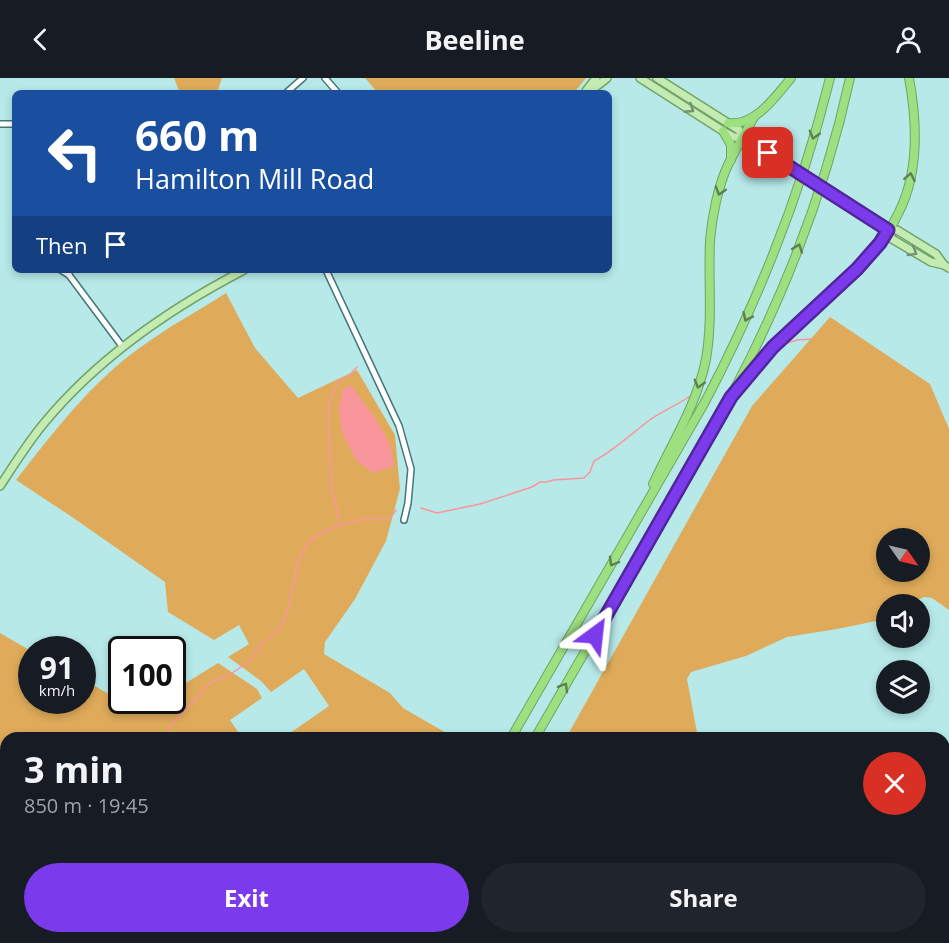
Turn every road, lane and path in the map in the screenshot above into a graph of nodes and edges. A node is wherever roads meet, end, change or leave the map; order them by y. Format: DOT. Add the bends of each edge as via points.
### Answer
graph roads {
  1 [pos="303,78"];
  2 [pos="325,78"];
  3 [pos="607,78"];
  4 [pos="640,78"];
  5 [pos="657,78"];
  6 [pos="791,78"];
  7 [pos="830,78"];
  8 [pos="850,78"];
  9 [pos="909,78"];
  10 [pos="289,90"];
  11 [pos="335,90"];
  12 [pos="590,90"];
  13 [pos="754,117"];
  14 [pos="728,123"];
  15 [pos="723,130"];
  16 [pos="743,138"];
  17 [pos="731,160"];
  18 [pos="888,230"];
  19 [pos="946,267"];
  20 [pos="69,273"];
  21 [pos="239,273"];
  22 [pos="327,273"];
  23 [pos="122,346"];
  24 [pos="731,397"];
  25 [pos="0,486"];
  26 [pos="404,520"];
  27 [pos="630,532"];
  28 [pos="515,732"];
  29 [pos="538,732"];
  1 -- 10 [label="street"];
  2 -- 11 [label="street"];
  3 -- 12 [label="main road"];
  4 -- 15 [label="main road, one-way"];
  5 -- 14 [label="main road"];
  6 -- 13 [label="highway"];
  7 -- 27 [label="highway, one-way" via="799,185 755,299 705,402"];
  24 -- 8 [label="highway, one-way" via="805,230"];
  18 -- 9 [label="highway, one-way" via="904,201 913,159 914,114"];
  13 -- 14 [label="highway" via="744,123"];
  13 -- 16 [label="highway"];
  14 -- 16 [label="main road"];
  15 -- 16 [label="main road"];
  15 -- 17 [label="highway" via="731,145"];
  16 -- 17 [label="highway"];
  16 -- 18 [label="main road, bridge"];
  17 -- 27 [label="highway, one-way" via="714,208 710,324 701,377 686,420"];
  18 -- 19 [label="main road" via="892,239"];
  18 -- 24 [label="highway" via="857,269 773,347"];
  20 -- 23 [label="street"];
  21 -- 23 [label="main road" via="162,317"];
  22 -- 26 [label="street" via="399,426 411,469"];
  23 -- 25 [label="main road" via="43,424"];
  29 -- 24 [label="highway, one-way"];
  27 -- 28 [label="highway, one-way"];
}
